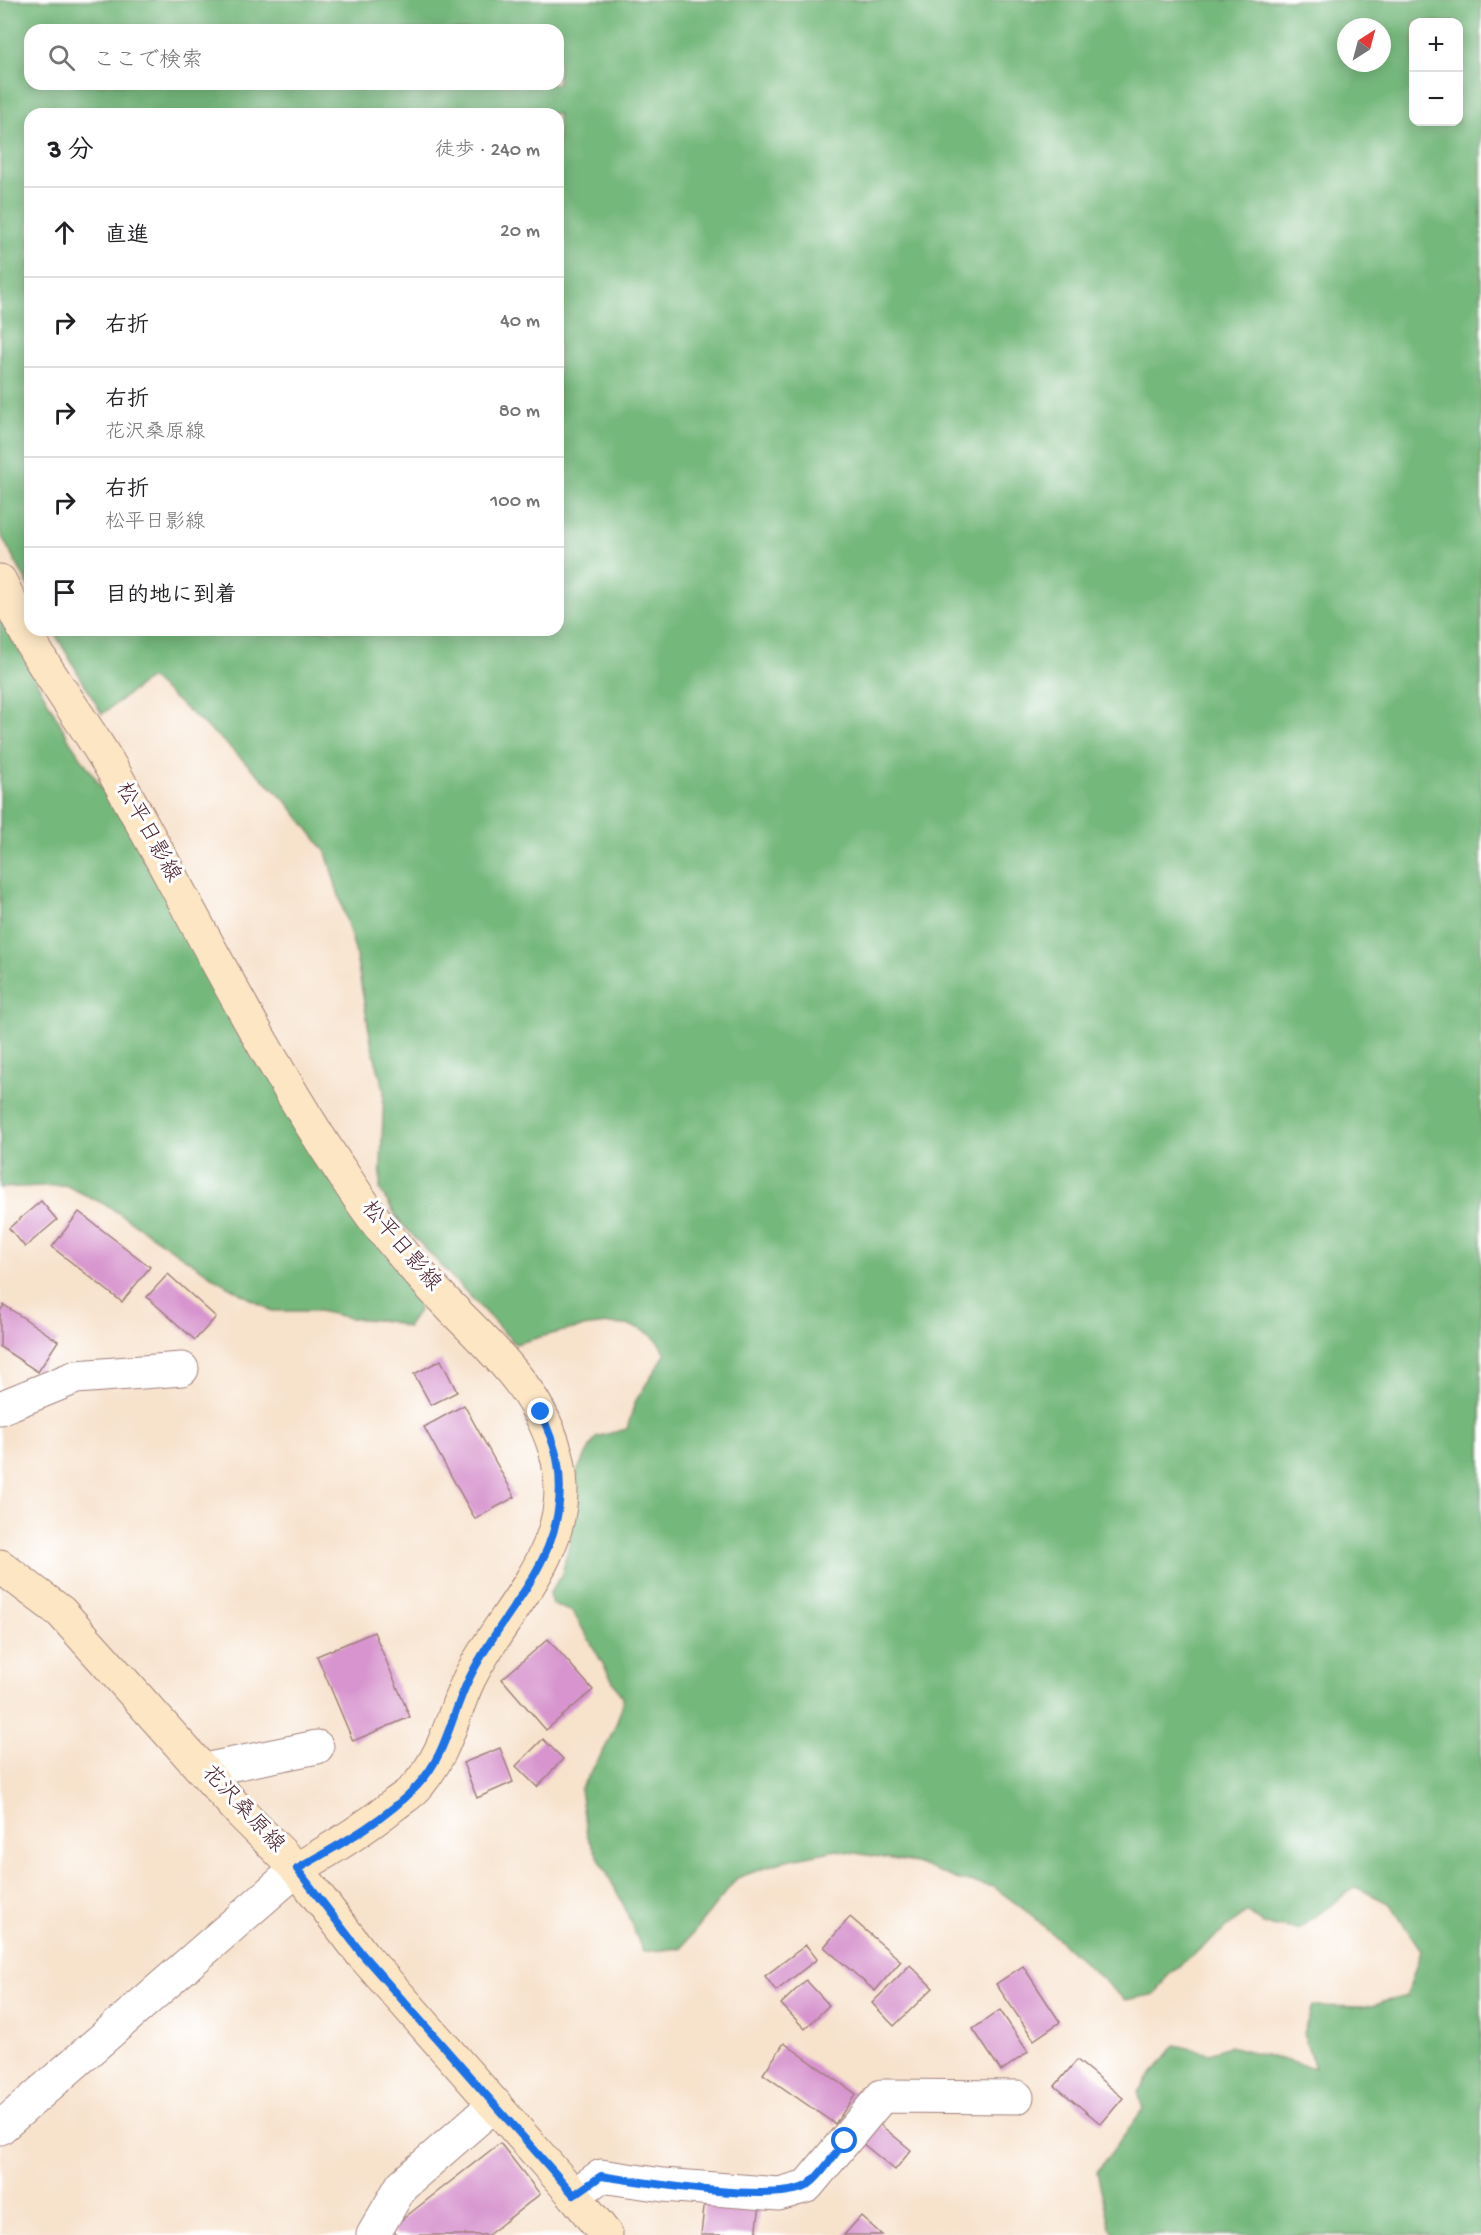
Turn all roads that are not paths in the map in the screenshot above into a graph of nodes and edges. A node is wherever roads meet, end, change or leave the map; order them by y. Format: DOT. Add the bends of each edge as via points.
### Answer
graph roads {
  1 [pos="0,581"];
  2 [pos="24,627"];
  3 [pos="29,636"];
  4 [pos="182,1369"];
  5 [pos="0,1408"];
  6 [pos="0,1567"];
  7 [pos="317,1747"];
  8 [pos="204,1770"];
  9 [pos="297,1869"];
  10 [pos="1017,2097"];
  11 [pos="495,2104"];
  12 [pos="0,2128"];
  13 [pos="574,2195"];
  14 [pos="373,2235"];
  15 [pos="606,2235"];
  1 -- 2 [label="street, 松平日影線"];
  3 -- 9 [label="street, 松平日影線" via="113,771 276,1068 344,1176 426,1282 496,1350 541,1412 558,1462 558,1523 549,1551 468,1682 447,1742 418,1786 362,1831"];
  4 -- 5 [label="street" via="76,1377"];
  6 -- 8 [label="street, 花沢桑原線" via="61,1612"];
  7 -- 8 [label="street"];
  8 -- 9 [label="street, 花沢桑原線"];
  9 -- 11 [label="street, 花沢桑原線" via="362,1954"];
  9 -- 12 [label="street"];
  10 -- 13 [label="street" via="882,2096 807,2186 779,2194 601,2176"];
  11 -- 13 [label="street, 花沢桑原線"];
  11 -- 14 [label="street" via="402,2185"];
  13 -- 15 [label="street, 花沢桑原線"];
}
